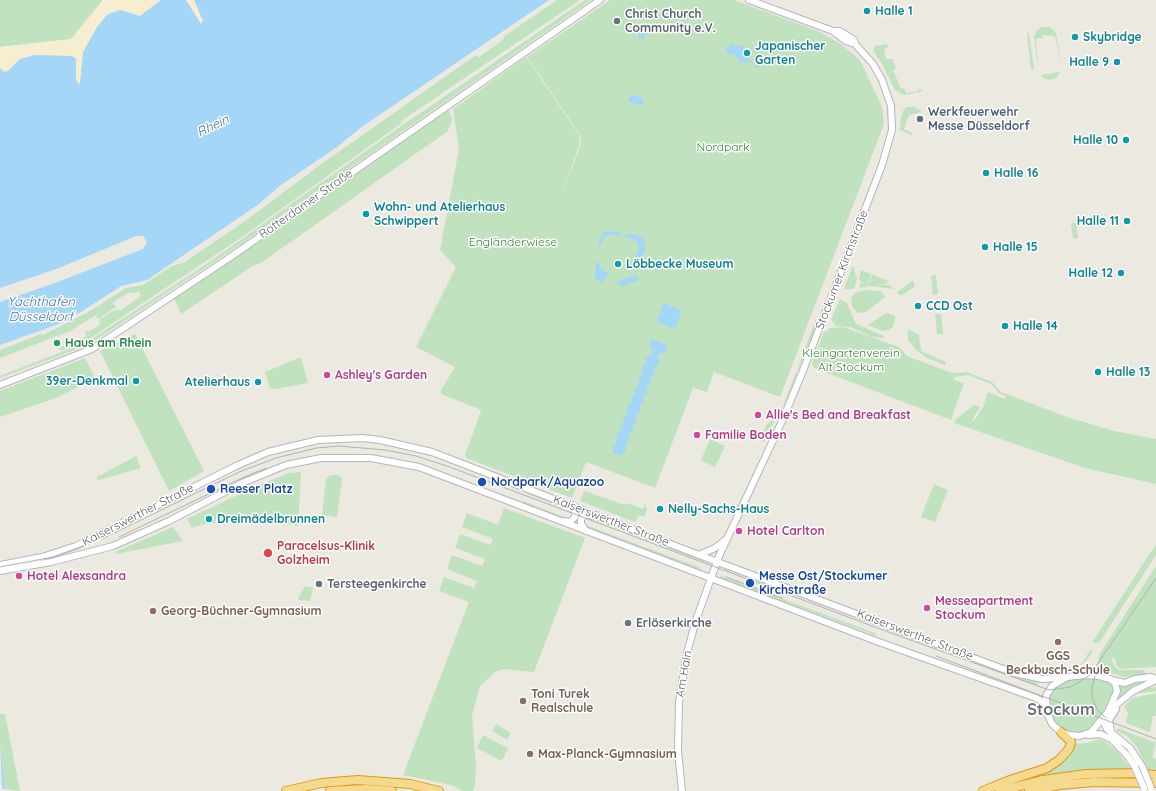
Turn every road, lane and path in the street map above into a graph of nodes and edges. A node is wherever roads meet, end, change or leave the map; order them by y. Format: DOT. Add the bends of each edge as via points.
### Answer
graph roads {
  1 [pos="600,0"];
  2 [pos="749,0"];
  3 [pos="0,385"];
  4 [pos="572,505"];
  5 [pos="596,514"];
  6 [pos="558,521"];
  7 [pos="587,532"];
  8 [pos="726,538"];
  9 [pos="721,543"];
  10 [pos="720,552"];
  11 [pos="699,555"];
  12 [pos="716,561"];
  13 [pos="0,565"];
  14 [pos="0,571"];
  15 [pos="711,578"];
  16 [pos="1067,677"];
  17 [pos="1156,679"];
  18 [pos="1111,680"];
  19 [pos="1045,703"];
  20 [pos="1118,705"];
  21 [pos="1107,713"];
  22 [pos="1111,731"];
  23 [pos="1061,732"];
  24 [pos="1086,735"];
  25 [pos="1156,775"];
  26 [pos="1150,789"];
  27 [pos="286,791"];
  28 [pos="330,791"];
  29 [pos="392,791"];
  30 [pos="439,791"];
  31 [pos="682,791"];
  32 [pos="983,791"];
  33 [pos="1000,791"];
  34 [pos="1030,791"];
  1 -- 3 [label="street, Rotterdamer Straße" via="229,258 92,349"];
  2 -- 8 [label="street, Stockumer Kirchstraße" via="833,31 840,31 854,40 873,64 884,85 892,117 890,141 784,419"];
  4 -- 5 [label="street, Kaiserswerther Straße"];
  4 -- 6 [label="street" via="576,512 574,519 570,522"];
  4 -- 13 [label="street, Kaiserswerther Straße" via="418,448 363,438 318,440 280,448 236,466 76,546"];
  5 -- 7 [label="street" via="586,514 582,519 582,527"];
  5 -- 11 [label="street, Kaiserswerther Straße"];
  6 -- 7 [label="street, Kaiserswerther Straße"];
  6 -- 14 [label="street, Kaiserswerther Straße" via="401,462 371,458 321,458 302,461 262,474 114,546 51,562"];
  7 -- 15 [label="street, Kaiserswerther Straße"];
  8 -- 9 [label="street"];
  8 -- 10 [label="street, Stockumer Kirchstraße"];
  9 -- 10 [label="street"];
  9 -- 11 [label="street"];
  10 -- 12 [label="street, Stockumer Kirchstraße"];
  11 -- 12 [label="street, Kaiserswerther Straße"];
  12 -- 15 [label="street, Am Hain"];
  12 -- 16 [label="street, Kaiserswerther Straße" via="1014,672 1043,679"];
  15 -- 19 [label="street, Kaiserswerther Straße"];
  15 -- 31 [label="street, Am Hain" via="687,653 678,702 678,751"];
  16 -- 18 [label="street" via="1097,675"];
  16 -- 19 [label="street" via="1050,688"];
  17 -- 18 [label="street" via="1151,677 1125,683"];
  17 -- 20 [label="street" via="1133,691"];
  18 -- 21 [label="street" via="1117,686 1117,691"];
  19 -- 23 [label="street" via="1049,718"];
  20 -- 21 [label="street"];
  20 -- 22 [label="street" via="1110,718"];
  21 -- 22 [label="street" via="1104,722"];
  21 -- 24 [label="street" via="1096,728"];
  22 -- 26 [label="street, bridge" via="1130,748 1143,768"];
  23 -- 24 [label="street" via="1076,736"];
  23 -- 32 [label="highway" via="1071,742 1069,749 1059,760 1047,768 1018,776"];
  24 -- 26 [label="street, bridge" via="1106,736 1121,748"];
  25 -- 33 [label="highway" via="1080,775 1043,780"];
  26 -- 34 [label="highway" via="1094,782"];
  27 -- 30 [label="highway" via="321,782 358,780 410,784"];
  28 -- 29 [label="highway"];
}
